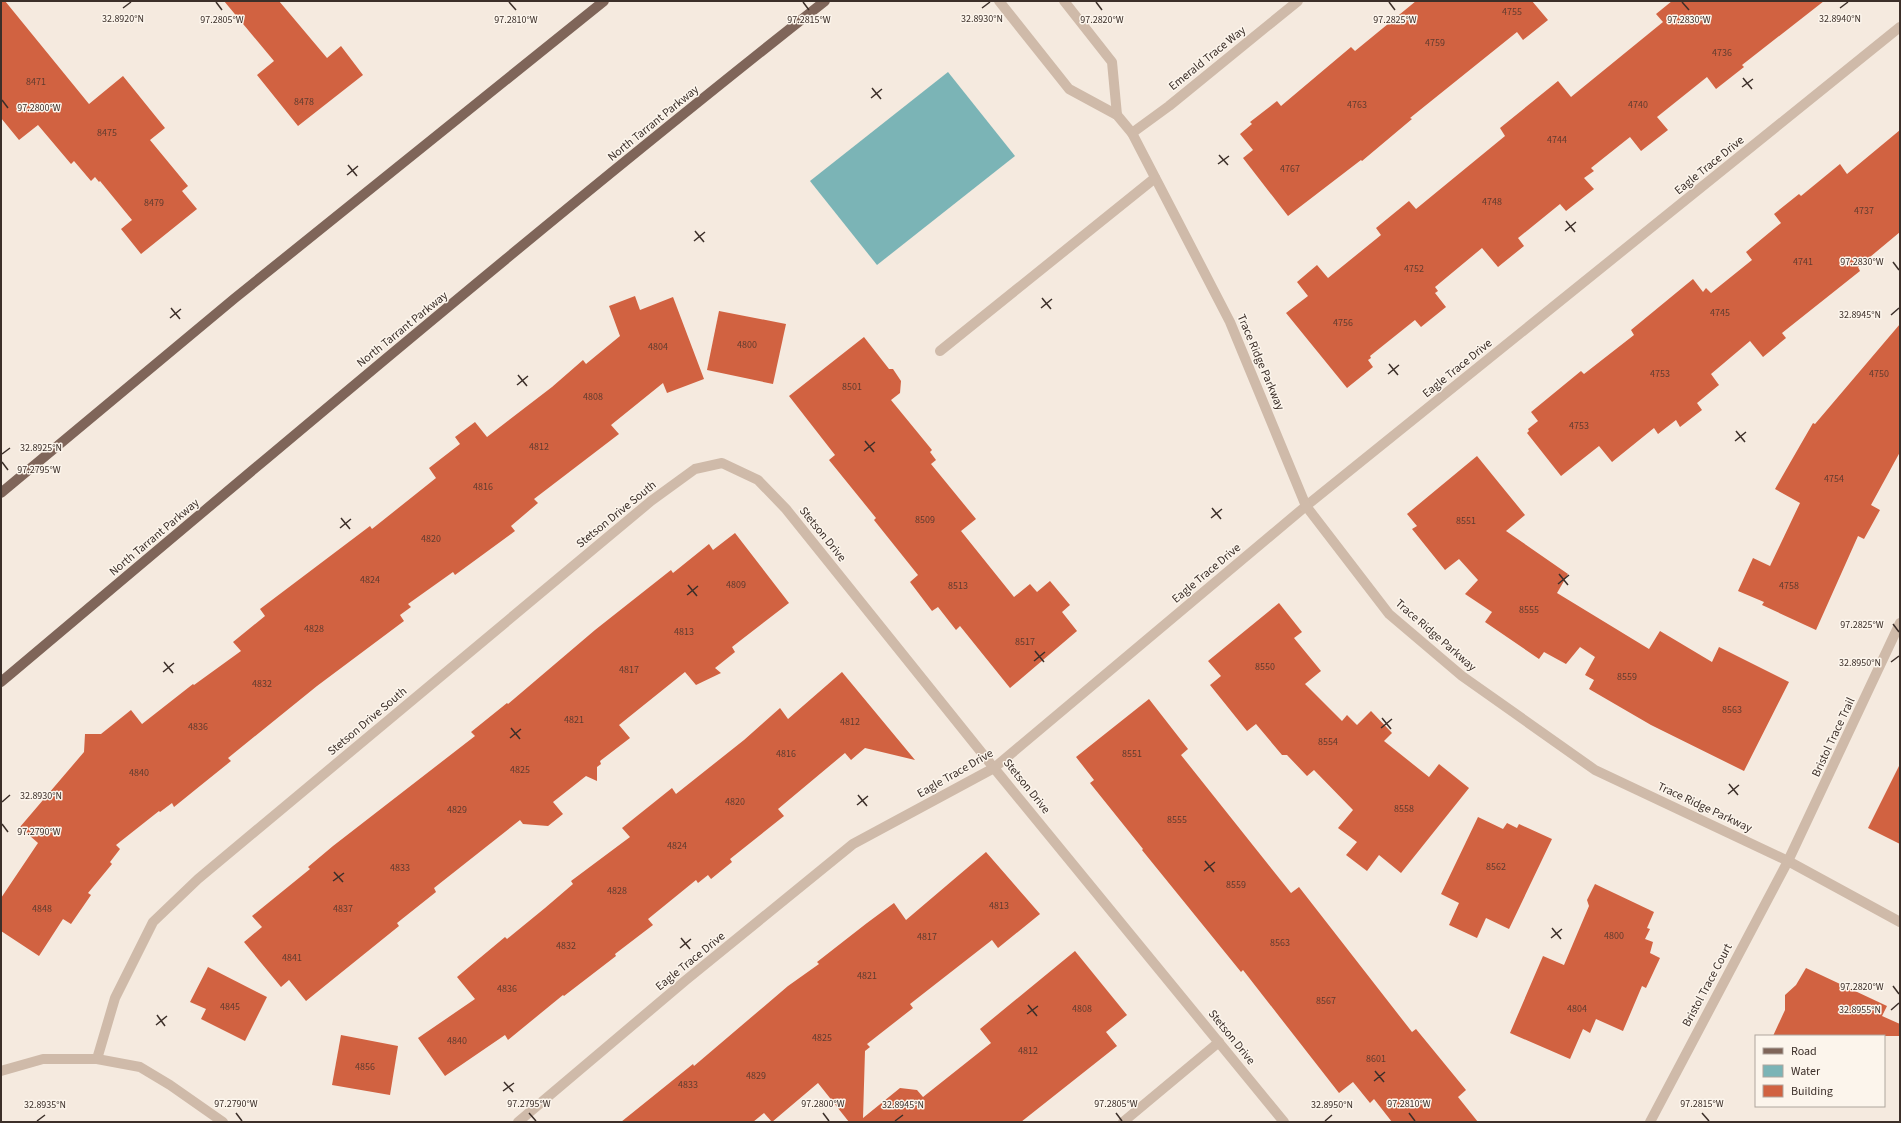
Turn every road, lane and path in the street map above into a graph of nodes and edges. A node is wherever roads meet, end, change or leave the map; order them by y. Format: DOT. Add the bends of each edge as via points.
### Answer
graph roads {
  1 [pos="604,1"];
  2 [pos="825,1"];
  3 [pos="999,1"];
  4 [pos="1064,1"];
  5 [pos="1298,1"];
  6 [pos="1900,27"];
  7 [pos="1117,115"];
  8 [pos="1132,133"];
  9 [pos="1155,178"];
  10 [pos="940,351"];
  11 [pos="722,463"];
  12 [pos="1,493"];
  13 [pos="1306,506"];
  14 [pos="1900,623"];
  15 [pos="1,682"];
  16 [pos="994,768"];
  17 [pos="1788,861"];
  18 [pos="1900,922"];
  19 [pos="1219,1042"];
  20 [pos="97,1058"];
  21 [pos="1,1071"];
  22 [pos="223,1122"];
  23 [pos="518,1122"];
  24 [pos="1123,1122"];
  25 [pos="1284,1122"];
  26 [pos="1650,1122"];
  1 -- 12 [label="main road" via="241,293"];
  2 -- 15 [label="main road, North Tarrant Parkway" via="736,71 288,440"];
  3 -- 7 [label="street, Trace Ridge Parkway" via="1069,89"];
  4 -- 7 [label="street" via="1112,62"];
  5 -- 8 [label="street, Emerald Trace Way"];
  6 -- 13 [label="street, Eagle Trace Drive"];
  7 -- 8 [label="street, Trace Ridge Parkway"];
  8 -- 9 [label="street, Trace Ridge Parkway"];
  9 -- 10 [label="street"];
  9 -- 13 [label="street, Trace Ridge Parkway" via="1230,322"];
  11 -- 16 [label="street, Stetson Drive" via="758,480 786,509"];
  11 -- 20 [label="street, Stetson Drive South" via="695,469 651,501 198,879 153,922 115,998"];
  13 -- 16 [label="street, Eagle Trace Drive"];
  13 -- 17 [label="street, Trace Ridge Parkway" via="1390,614 1462,676 1595,770"];
  14 -- 17 [label="street, Bristol Trace Trail"];
  16 -- 19 [label="street, Stetson Drive"];
  16 -- 23 [label="street, Eagle Trace Drive" via="853,844"];
  17 -- 18 [label="street, Trace Ridge Parkway"];
  17 -- 26 [label="street, Bristol Trace Court"];
  19 -- 24 [label="street"];
  19 -- 25 [label="street, Stetson Drive"];
  20 -- 21 [label="street" via="43,1059"];
  20 -- 22 [label="street" via="140,1068 170,1084"];
}
